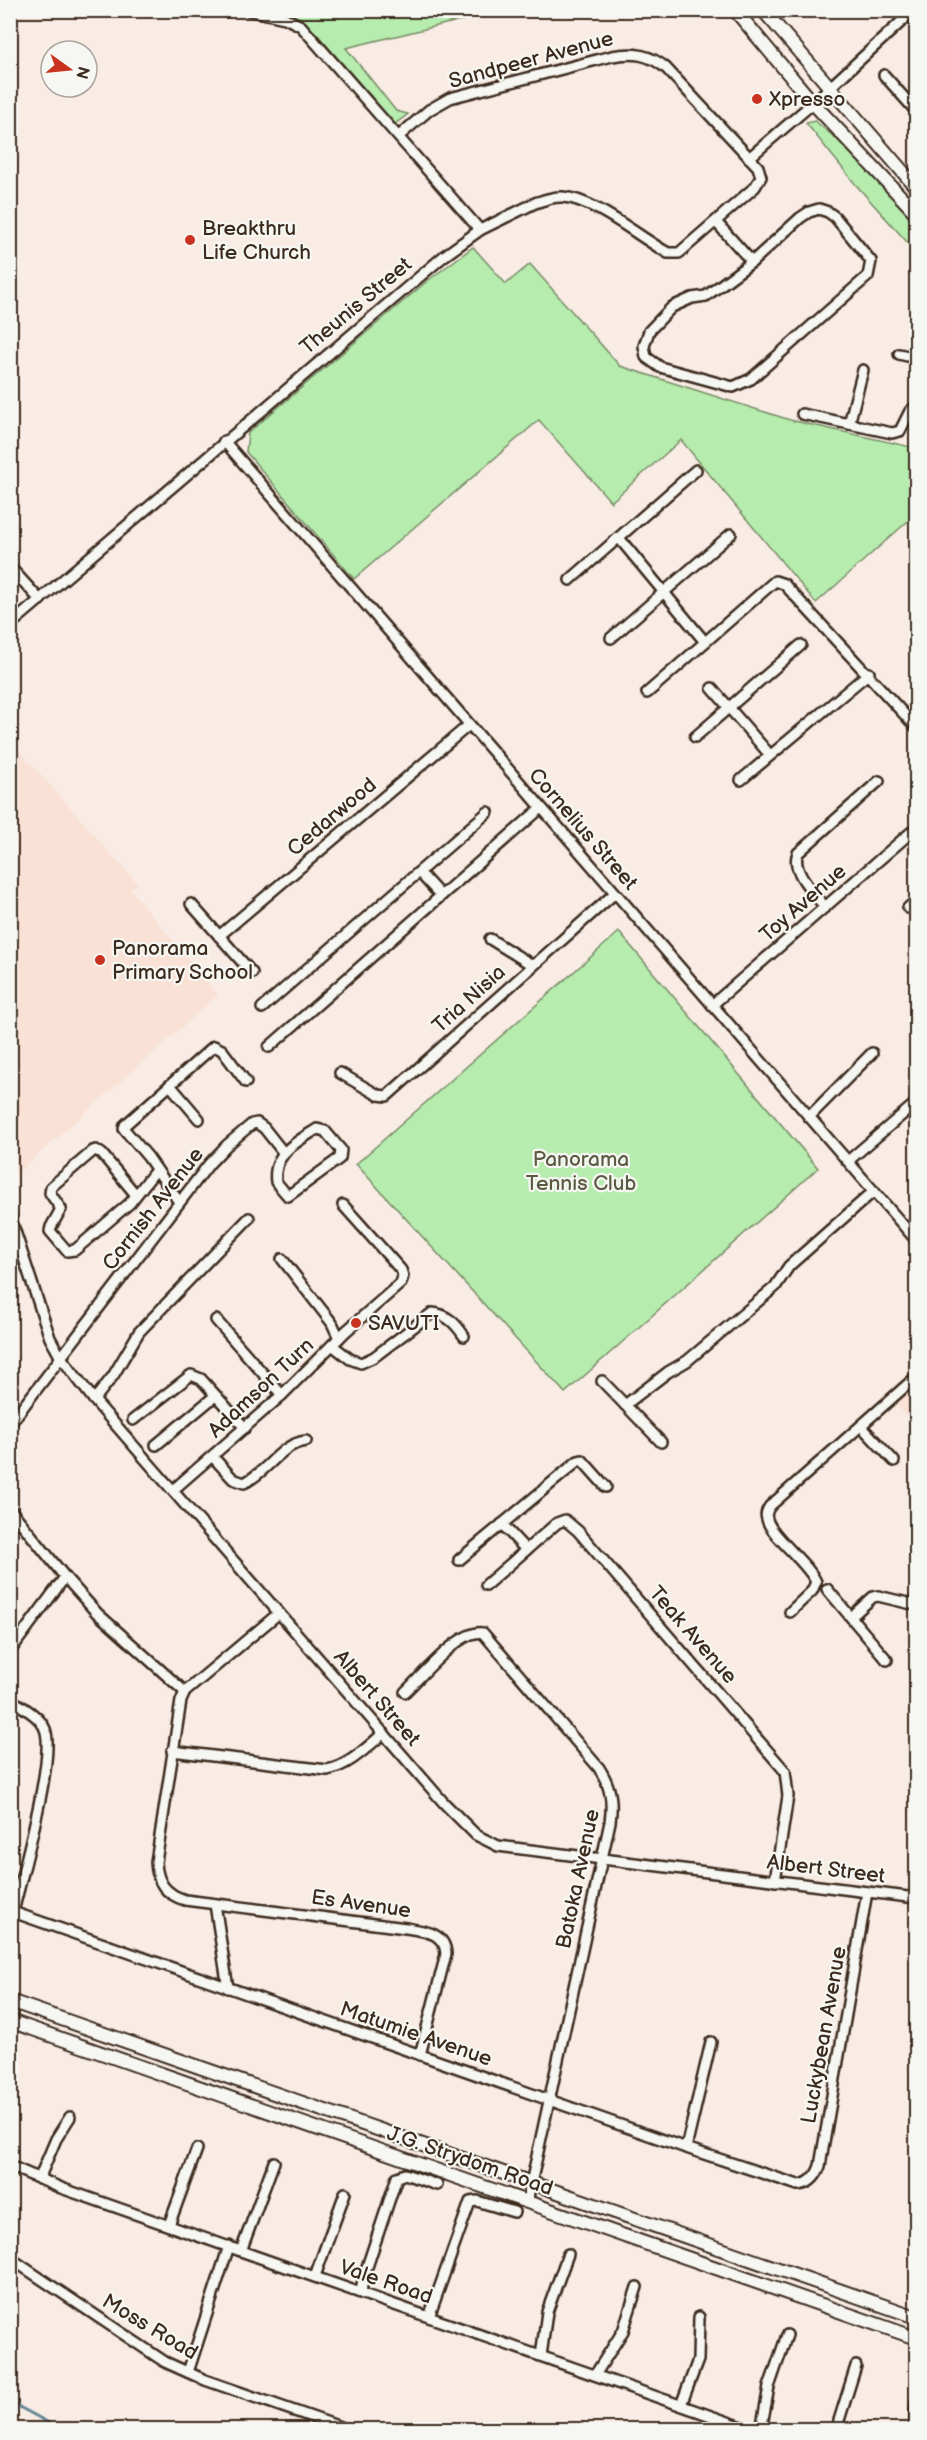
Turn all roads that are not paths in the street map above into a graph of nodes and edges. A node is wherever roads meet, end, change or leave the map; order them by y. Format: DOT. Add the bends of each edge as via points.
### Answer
graph roads {
  1 [pos="194,10"];
  2 [pos="204,10"];
  3 [pos="248,10"];
  4 [pos="735,10"];
  5 [pos="764,10"];
  6 [pos="914,10"];
  7 [pos="884,75"];
  8 [pos="830,87"];
  9 [pos="813,103"];
  10 [pos="916,111"];
  11 [pos="399,136"];
  12 [pos="749,158"];
  13 [pos="916,188"];
  14 [pos="916,213"];
  15 [pos="716,222"];
  16 [pos="480,230"];
  17 [pos="752,262"];
  18 [pos="899,354"];
  19 [pos="916,358"];
  20 [pos="863,369"];
  21 [pos="916,407"];
  22 [pos="802,414"];
  23 [pos="849,424"];
  24 [pos="224,441"];
  25 [pos="696,470"];
  26 [pos="731,534"];
  27 [pos="619,538"];
  28 [pos="10,567"];
  29 [pos="570,580"];
  30 [pos="664,591"];
  31 [pos="40,600"];
  32 [pos="10,625"];
  33 [pos="611,638"];
  34 [pos="705,642"];
  35 [pos="801,645"];
  36 [pos="869,673"];
  37 [pos="712,688"];
  38 [pos="646,693"];
  39 [pos="729,708"];
  40 [pos="469,725"];
  41 [pos="916,727"];
  42 [pos="695,737"];
  43 [pos="770,755"];
  44 [pos="741,780"];
  45 [pos="879,781"];
  46 [pos="541,808"];
  47 [pos="488,812"];
  48 [pos="916,828"];
  49 [pos="419,872"];
  50 [pos="615,893"];
  51 [pos="441,896"];
  52 [pos="916,901"];
  53 [pos="190,904"];
  54 [pos="825,908"];
  55 [pos="908,908"];
  56 [pos="219,936"];
  57 [pos="490,939"];
  58 [pos="532,966"];
  59 [pos="252,973"];
  60 [pos="712,1005"];
  61 [pos="262,1008"];
  62 [pos="269,1047"];
  63 [pos="872,1053"];
  64 [pos="340,1073"];
  65 [pos="246,1082"];
  66 [pos="170,1084"];
  67 [pos="916,1103"];
  68 [pos="809,1117"];
  69 [pos="199,1119"];
  70 [pos="283,1152"];
  71 [pos="848,1161"];
  72 [pos="156,1170"];
  73 [pos="874,1191"];
  74 [pos="136,1194"];
  75 [pos="179,1202"];
  76 [pos="343,1205"];
  77 [pos="10,1216"];
  78 [pos="249,1218"];
  79 [pos="916,1240"];
  80 [pos="282,1259"];
  81 [pos="216,1320"];
  82 [pos="464,1336"];
  83 [pos="339,1338"];
  84 [pos="60,1356"];
  85 [pos="916,1377"];
  86 [pos="602,1381"];
  87 [pos="282,1395"];
  88 [pos="215,1396"];
  89 [pos="94,1400"];
  90 [pos="625,1405"];
  91 [pos="133,1420"];
  92 [pos="10,1424"];
  93 [pos="861,1426"];
  94 [pos="245,1428"];
  95 [pos="306,1441"];
  96 [pos="661,1442"];
  97 [pos="156,1445"];
  98 [pos="213,1457"];
  99 [pos="894,1461"];
  100 [pos="606,1487"];
  101 [pos="173,1490"];
  102 [pos="10,1509"];
  103 [pos="502,1524"];
  104 [pos="526,1550"];
  105 [pos="459,1560"];
  106 [pos="65,1577"];
  107 [pos="486,1585"];
  108 [pos="827,1589"];
  109 [pos="916,1605"];
  110 [pos="790,1612"];
  111 [pos="279,1613"];
  112 [pos="851,1617"];
  113 [pos="10,1651"];
  114 [pos="887,1660"];
  115 [pos="185,1692"];
  116 [pos="405,1692"];
  117 [pos="10,1699"];
  118 [pos="384,1733"];
  119 [pos="172,1751"];
  120 [pos="601,1859"];
  121 [pos="775,1881"];
  122 [pos="867,1892"];
  123 [pos="916,1898"];
  124 [pos="215,1904"];
  125 [pos="12,1912"];
  126 [pos="228,1988"];
  127 [pos="10,2001"];
  128 [pos="10,2021"];
  129 [pos="711,2042"];
  130 [pos="420,2055"];
  131 [pos="549,2099"];
  132 [pos="70,2117"];
  133 [pos="686,2148"];
  134 [pos="197,2149"];
  135 [pos="274,2162"];
  136 [pos="10,2166"];
  137 [pos="39,2179"];
  138 [pos="810,2181"];
  139 [pos="531,2184"];
  140 [pos="437,2185"];
  141 [pos="345,2193"];
  142 [pos="527,2202"];
  143 [pos="514,2212"];
  144 [pos="169,2225"];
  145 [pos="229,2247"];
  146 [pos="241,2251"];
  147 [pos="568,2254"];
  148 [pos="10,2258"];
  149 [pos="315,2276"];
  150 [pos="638,2287"];
  151 [pos="361,2293"];
  152 [pos="429,2317"];
  153 [pos="699,2317"];
  154 [pos="916,2317"];
  155 [pos="787,2335"];
  156 [pos="916,2338"];
  157 [pos="541,2356"];
  158 [pos="856,2366"];
  159 [pos="188,2372"];
  160 [pos="595,2375"];
  161 [pos="916,2402"];
  162 [pos="681,2405"];
  163 [pos="317,2419"];
  164 [pos="314,2430"];
  165 [pos="349,2430"];
  166 [pos="751,2430"];
  167 [pos="761,2430"];
  168 [pos="836,2430"];
  169 [pos="915,2430"];
  1 -- 2 [label="street"];
  3 -- 11 [label="street" via="302,26"];
  4 -- 9 [label="street"];
  5 -- 8 [label="street"];
  6 -- 8 [label="street"];
  7 -- 10 [label="street"];
  8 -- 9 [label="street"];
  8 -- 13 [label="street"];
  9 -- 12 [label="street"];
  9 -- 14 [label="street"];
  11 -- 12 [label="street, Sandpeer Avenue" via="450,98 612,56 639,54 666,68"];
  11 -- 16 [label="street"];
  12 -- 15 [label="street, Sandpeer Avenue" via="761,177"];
  15 -- 16 [label="street, Theunis Street" via="684,251 673,254 589,204 564,197 545,199"];
  15 -- 17 [label="street"];
  16 -- 24 [label="street, Theunis Street"];
  17 -- 17 [label="street" via="800,218 819,209 835,217 871,261 871,268 860,285 737,387 660,367 646,357 644,346 649,331 672,307 706,296"];
  18 -- 19 [label="street"];
  20 -- 23 [label="street"];
  21 -- 23 [label="street" via="900,431 892,433"];
  22 -- 23 [label="street"];
  24 -- 31 [label="street, Theunis Street"];
  24 -- 40 [label="street, Cornelius Street"];
  25 -- 27 [label="street"];
  26 -- 30 [label="street"];
  27 -- 29 [label="street"];
  27 -- 30 [label="street"];
  28 -- 31 [label="street"];
  30 -- 33 [label="street"];
  30 -- 34 [label="street"];
  31 -- 32 [label="street, Theunis Street"];
  34 -- 36 [label="street" via="775,581 784,584"];
  34 -- 38 [label="street"];
  35 -- 39 [label="street"];
  36 -- 41 [label="street"];
  36 -- 43 [label="street"];
  37 -- 39 [label="street"];
  39 -- 42 [label="street"];
  39 -- 43 [label="street"];
  40 -- 46 [label="street, Cornelius Street"];
  40 -- 56 [label="street, Cedarwood"];
  43 -- 44 [label="street"];
  45 -- 54 [label="street" via="796,858 797,868"];
  46 -- 50 [label="street, Cornelius Street"];
  46 -- 51 [label="street"];
  47 -- 49 [label="street"];
  48 -- 54 [label="street, Toy Avenue"];
  49 -- 51 [label="street"];
  49 -- 61 [label="street"];
  50 -- 58 [label="street, Tria Nisia"];
  50 -- 60 [label="street, Cornelius Street"];
  51 -- 62 [label="street"];
  52 -- 55 [label="street"];
  53 -- 56 [label="street"];
  54 -- 60 [label="street, Toy Avenue"];
  56 -- 59 [label="street"];
  57 -- 58 [label="street"];
  58 -- 64 [label="street, Tria Nisia" via="387,1096 378,1095"];
  60 -- 68 [label="street, Cornelius Street"];
  63 -- 68 [label="street"];
  65 -- 66 [label="street" via="222,1050 214,1046"];
  66 -- 69 [label="street"];
  66 -- 72 [label="street" via="124,1126"];
  67 -- 71 [label="street"];
  68 -- 71 [label="street, Cornelius Street"];
  70 -- 70 [label="street" via="276,1179 289,1197 342,1153 320,1129"];
  70 -- 75 [label="street, Cornish Avenue" via="264,1128 252,1124 215,1158"];
  71 -- 73 [label="street, Cornelius Street"];
  72 -- 74 [label="street"];
  72 -- 75 [label="street"];
  73 -- 79 [label="street, Cornelius Street"];
  73 -- 90 [label="street" via="789,1266 767,1294 687,1361"];
  74 -- 74 [label="street" via="75,1250 67,1251 50,1231 61,1209 50,1194 51,1187 93,1151 102,1154"];
  75 -- 84 [label="street, Cornish Avenue"];
  76 -- 83 [label="street" via="403,1276 396,1288"];
  77 -- 84 [label="street, Albert Street" via="44,1325"];
  78 -- 89 [label="street" via="139,1332"];
  80 -- 83 [label="street" via="332,1323"];
  81 -- 87 [label="street"];
  82 -- 83 [label="street, Adamson Turn" via="451,1320 432,1313 362,1363 350,1359"];
  83 -- 87 [label="street, Adamson Turn"];
  84 -- 89 [label="street, Albert Street"];
  84 -- 92 [label="street, Cornish Avenue"];
  85 -- 93 [label="street"];
  86 -- 90 [label="street"];
  87 -- 94 [label="street, Adamson Turn"];
  88 -- 91 [label="street" via="199,1377 191,1374"];
  88 -- 94 [label="street"];
  88 -- 97 [label="street"];
  89 -- 101 [label="street, Albert Street"];
  90 -- 96 [label="street"];
  93 -- 99 [label="street"];
  93 -- 110 [label="street" via="770,1506 766,1514 769,1524 816,1582"];
  94 -- 98 [label="street, Adamson Turn"];
  95 -- 98 [label="street, Adamson Turn" via="291,1445 244,1483 233,1479"];
  98 -- 101 [label="street, Adamson Turn"];
  100 -- 103 [label="street" via="582,1460 578,1461"];
  101 -- 111 [label="street, Albert Street"];
  102 -- 106 [label="street"];
  103 -- 104 [label="street"];
  103 -- 105 [label="street"];
  104 -- 107 [label="street, Teak Avenue"];
  104 -- 121 [label="street, Teak Avenue" via="563,1520 574,1526 782,1765 788,1779 788,1796"];
  106 -- 113 [label="street"];
  106 -- 115 [label="street" via="107,1622"];
  108 -- 112 [label="street"];
  109 -- 112 [label="street" via="878,1596"];
  111 -- 115 [label="street"];
  111 -- 118 [label="street, Albert Street"];
  112 -- 114 [label="street"];
  115 -- 119 [label="street"];
  116 -- 120 [label="street, Batoka Avenue" via="460,1639 477,1632 488,1636 608,1782 612,1810"];
  117 -- 125 [label="street" via="42,1723 48,1743 34,1824"];
  118 -- 119 [label="street" via="350,1760 327,1770"];
  118 -- 120 [label="street, Albert Street" via="453,1813 484,1841"];
  119 -- 124 [label="street, Es Avenue" via="156,1862 160,1883 179,1898"];
  120 -- 121 [label="street, Albert Street"];
  120 -- 131 [label="street, Batoka Avenue"];
  121 -- 122 [label="street, Albert Street"];
  122 -- 123 [label="street, Albert Street"];
  122 -- 138 [label="street, Luckybean Avenue" via="820,2166"];
  124 -- 126 [label="street"];
  124 -- 130 [label="street, Es Avenue" via="437,1935 443,1940 446,1954"];
  125 -- 126 [label="street, Matumie Avenue"];
  126 -- 130 [label="street, Matumie Avenue"];
  127 -- 139 [label="street, J.G. Strydom Road"];
  128 -- 142 [label="street, J.G. Strydom Road"];
  129 -- 133 [label="street"];
  130 -- 131 [label="street, Matumie Avenue"];
  131 -- 133 [label="street, Matumie Avenue"];
  131 -- 139 [label="street, Batoka Avenue"];
  132 -- 137 [label="street"];
  133 -- 138 [label="street, Matumie Avenue" via="793,2184"];
  134 -- 144 [label="street"];
  135 -- 146 [label="street"];
  136 -- 137 [label="street, Vale Road"];
  137 -- 144 [label="street, Vale Road"];
  139 -- 142 [label="street, Batoka Avenue"];
  139 -- 154 [label="street, J.G. Strydom Road"];
  140 -- 151 [label="street" via="405,2174 397,2177"];
  141 -- 149 [label="street"];
  142 -- 156 [label="street, J.G. Strydom Road"];
  143 -- 152 [label="street" via="470,2202"];
  144 -- 145 [label="street, Vale Road"];
  145 -- 146 [label="street, Vale Road"];
  145 -- 159 [label="street"];
  146 -- 149 [label="street, Vale Road"];
  147 -- 157 [label="street" via="547,2312"];
  148 -- 159 [label="street, Moss Road" via="141,2347"];
  149 -- 151 [label="street, Vale Road"];
  150 -- 160 [label="street" via="623,2331"];
  151 -- 152 [label="street, Vale Road"];
  152 -- 157 [label="street, Vale Road"];
  153 -- 162 [label="street" via="698,2360"];
  155 -- 167 [label="street" via="769,2387"];
  157 -- 160 [label="street, Vale Road"];
  158 -- 168 [label="street"];
  159 -- 163 [label="street, Moss Road"];
  160 -- 162 [label="street, Vale Road"];
  161 -- 169 [label="street"];
  162 -- 166 [label="street, Vale Road"];
  163 -- 164 [label="street"];
  163 -- 165 [label="street, Moss Road"];
}
